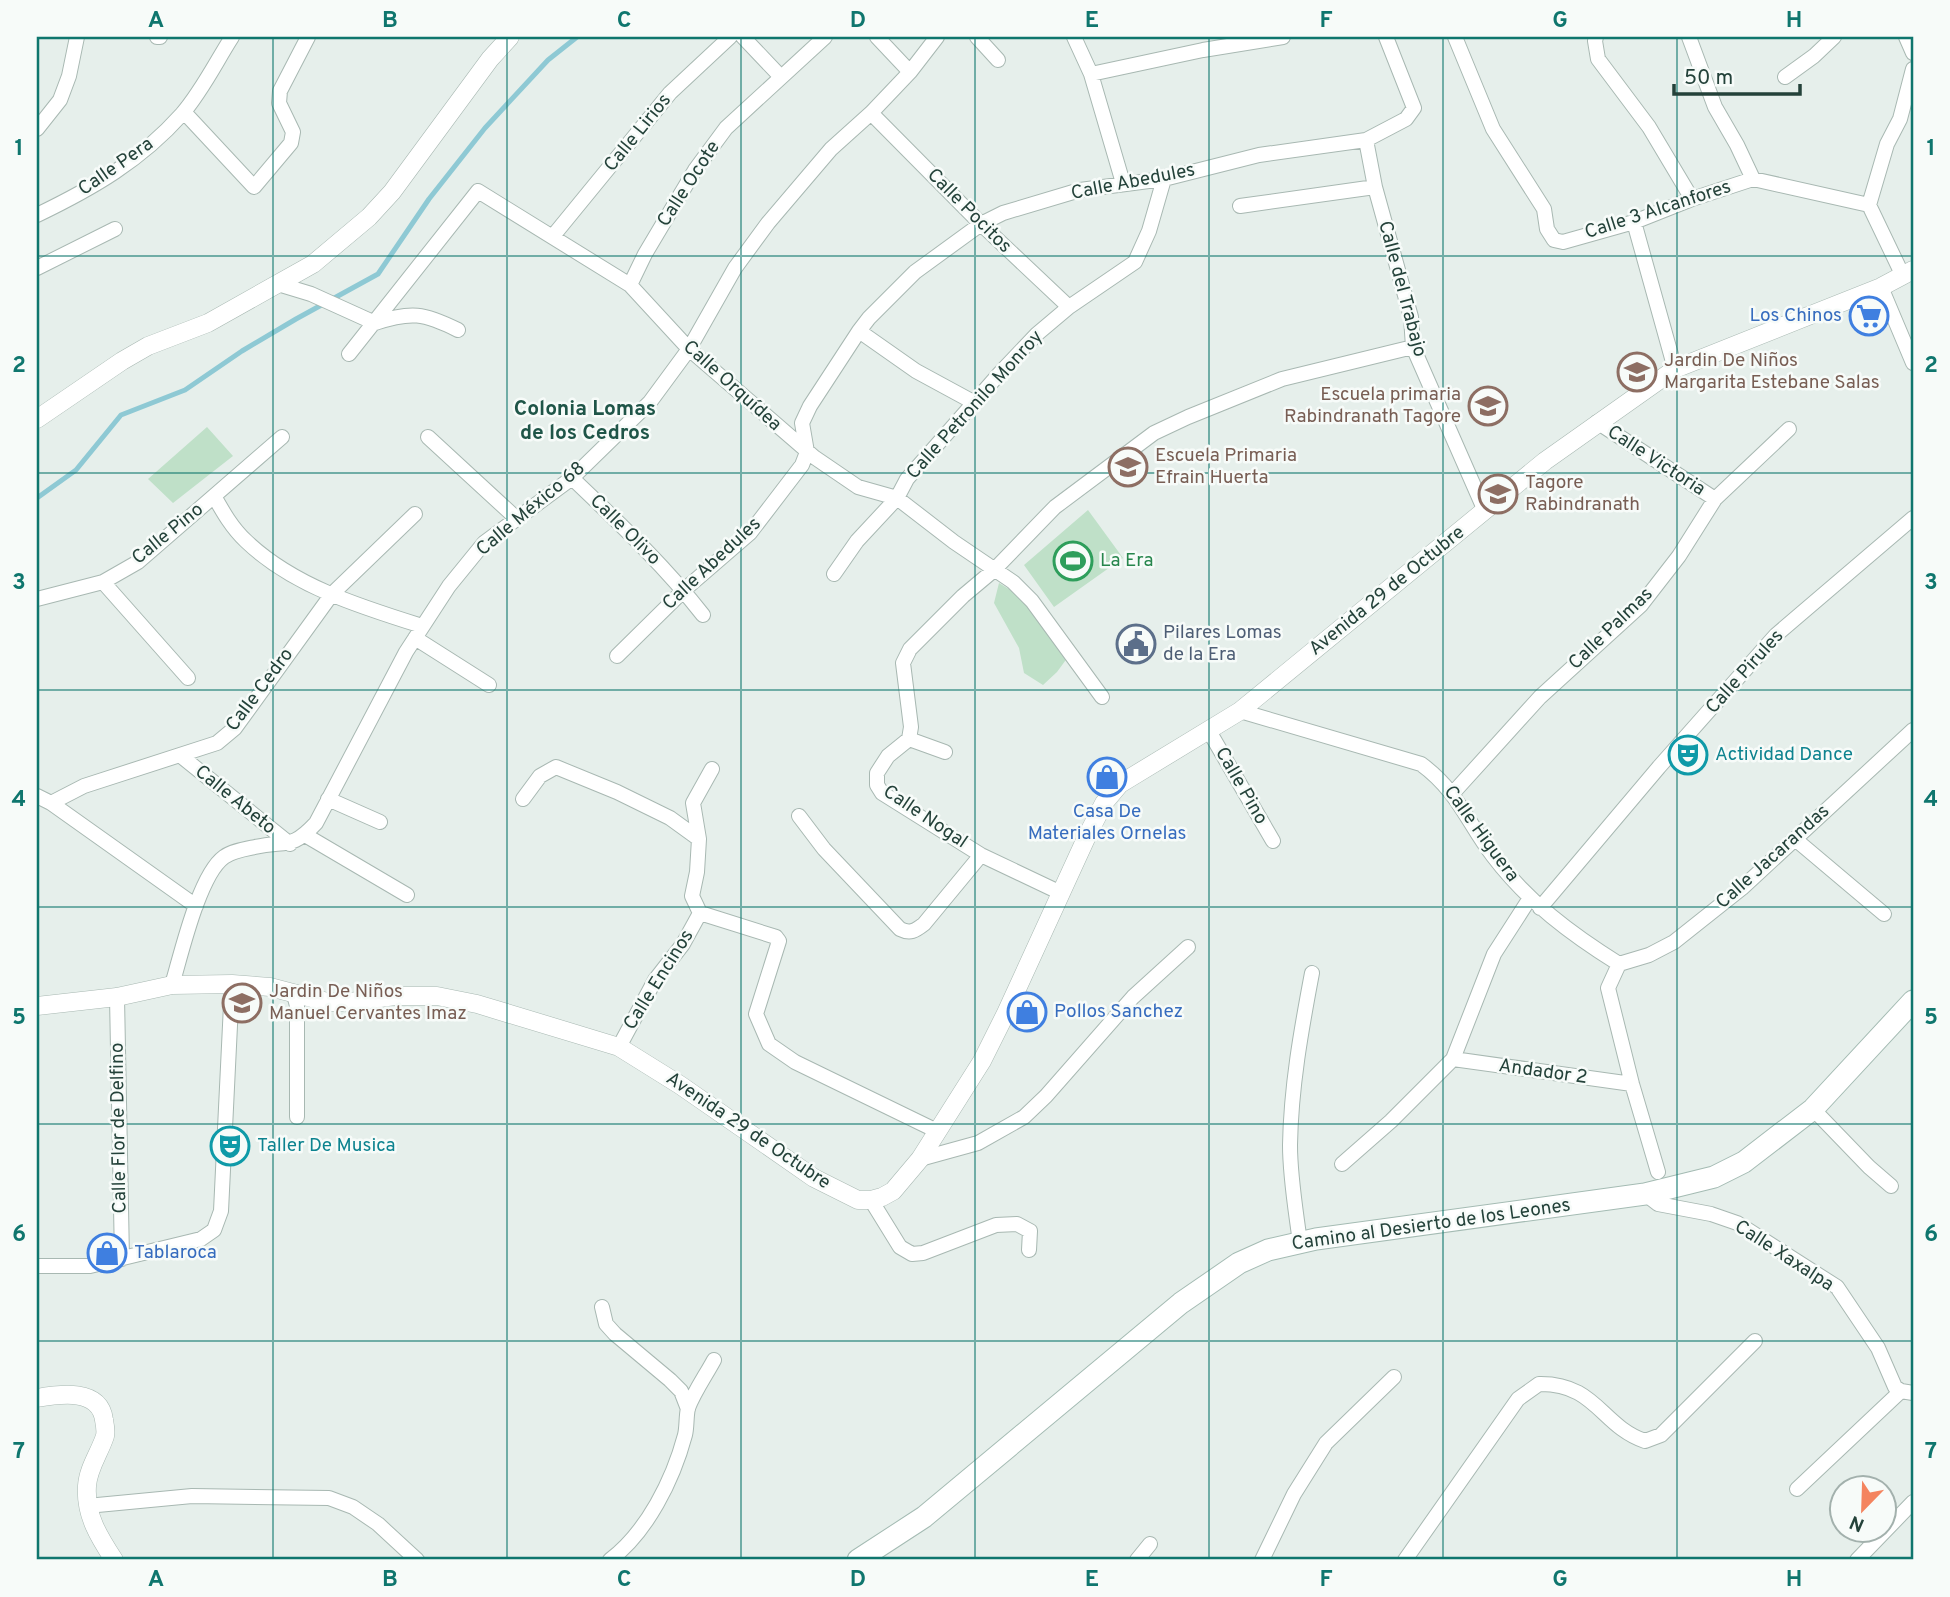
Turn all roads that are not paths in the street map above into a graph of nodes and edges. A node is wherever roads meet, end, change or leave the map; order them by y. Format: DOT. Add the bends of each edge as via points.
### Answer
graph roads {
  1 [pos="232,37"];
  2 [pos="309,37"];
  3 [pos="510,37"];
  4 [pos="730,37"];
  5 [pos="743,37"];
  6 [pos="825,37"];
  7 [pos="877,37"];
  8 [pos="937,37"];
  9 [pos="977,37"];
  10 [pos="1074,37"];
  11 [pos="1283,37"];
  12 [pos="1387,37"];
  13 [pos="1455,37"];
  14 [pos="1596,37"];
  15 [pos="1689,37"];
  16 [pos="1833,37"];
  17 [pos="1906,37"];
  18 [pos="73,40"];
  19 [pos="1913,53"];
  20 [pos="998,60"];
  21 [pos="1913,69"];
  22 [pos="910,72"];
  23 [pos="1091,74"];
  24 [pos="781,77"];
  25 [pos="1785,77"];
  26 [pos="1913,109"];
  27 [pos="184,112"];
  28 [pos="871,113"];
  29 [pos="1900,119"];
  30 [pos="37,129"];
  31 [pos="1366,140"];
  32 [pos="1164,179"];
  33 [pos="1753,179"];
  34 [pos="1123,183"];
  35 [pos="1375,187"];
  36 [pos="1692,199"];
  37 [pos="1869,205"];
  38 [pos="1240,206"];
  39 [pos="37,215"];
  40 [pos="1634,222"];
  41 [pos="981,224"];
  42 [pos="114,229"];
  43 [pos="554,236"];
  44 [pos="37,268"];
  45 [pos="1908,273"];
  46 [pos="278,284"];
  47 [pos="630,285"];
  48 [pos="1881,287"];
  49 [pos="1069,307"];
  50 [pos="370,320"];
  51 [pos="458,330"];
  52 [pos="859,331"];
  53 [pos="1413,347"];
  54 [pos="689,349"];
  55 [pos="349,355"];
  56 [pos="1913,363"];
  57 [pos="1675,369"];
  58 [pos="975,403"];
  59 [pos="37,419"];
  60 [pos="1597,422"];
  61 [pos="1789,429"];
  62 [pos="282,437"];
  63 [pos="428,437"];
  64 [pos="807,452"];
  65 [pos="572,478"];
  66 [pos="214,496"];
  67 [pos="897,498"];
  68 [pos="1715,499"];
  69 [pos="1485,511"];
  70 [pos="415,514"];
  71 [pos="516,518"];
  72 [pos="1913,518"];
  73 [pos="994,570"];
  74 [pos="834,575"];
  75 [pos="103,582"];
  76 [pos="684,590"];
  77 [pos="332,594"];
  78 [pos="37,599"];
  79 [pos="703,615"];
  80 [pos="418,632"];
  81 [pos="617,656"];
  82 [pos="188,678"];
  83 [pos="489,685"];
  84 [pos="1102,697"];
  85 [pos="1240,711"];
  86 [pos="1913,730"];
  87 [pos="1209,731"];
  88 [pos="909,739"];
  89 [pos="945,752"];
  90 [pos="181,756"];
  91 [pos="712,769"];
  92 [pos="1453,793"];
  93 [pos="37,796"];
  94 [pos="328,799"];
  95 [pos="523,799"];
  96 [pos="51,803"];
  97 [pos="799,816"];
  98 [pos="380,821"];
  99 [pos="305,835"];
  100 [pos="699,839"];
  101 [pos="1795,839"];
  102 [pos="1273,841"];
  103 [pos="289,844"];
  104 [pos="981,855"];
  105 [pos="1061,893"];
  106 [pos="407,895"];
  107 [pos="1535,903"];
  108 [pos="196,906"];
  109 [pos="700,912"];
  110 [pos="1884,914"];
  111 [pos="1188,947"];
  112 [pos="1619,964"];
  113 [pos="1312,973"];
  114 [pos="172,985"];
  115 [pos="232,985"];
  116 [pos="294,995"];
  117 [pos="117,997"];
  118 [pos="37,1006"];
  119 [pos="1912,1006"];
  120 [pos="619,1046"];
  121 [pos="1453,1059"];
  122 [pos="1632,1084"];
  123 [pos="1813,1109"];
  124 [pos="297,1116"];
  125 [pos="937,1131"];
  126 [pos="920,1159"];
  127 [pos="1342,1164"];
  128 [pos="1658,1172"];
  129 [pos="1891,1186"];
  130 [pos="1645,1194"];
  131 [pos="871,1200"];
  132 [pos="1300,1243"];
  133 [pos="1029,1250"];
  134 [pos="122,1259"];
  135 [pos="37,1266"];
  136 [pos="602,1307"];
  137 [pos="1755,1340"];
  138 [pos="714,1360"];
  139 [pos="1394,1377"];
  140 [pos="1907,1392"];
  141 [pos="37,1398"];
  142 [pos="688,1409"];
  143 [pos="1797,1489"];
  144 [pos="1913,1502"];
  145 [pos="87,1506"];
  146 [pos="1150,1544"];
  147 [pos="114,1560"];
  148 [pos="416,1560"];
  149 [pos="610,1560"];
  150 [pos="858,1560"];
  151 [pos="1137,1560"];
  152 [pos="1262,1560"];
  153 [pos="1405,1560"];
  154 [pos="1857,1560"];
  1 -- 27 [label="street, Calle Pera"];
  2 -- 27 [label="street" via="280,91 279,103 293,132 291,144 254,187"];
  3 -- 46 [label="street" via="369,217 313,264"];
  4 -- 43 [label="street, Calle Lirios" via="670,93"];
  5 -- 24 [label="street"];
  6 -- 24 [label="street, Calle Ocote"];
  7 -- 22 [label="street"];
  8 -- 22 [label="street, Calle México 68"];
  9 -- 20 [label="street"];
  10 -- 23 [label="street"];
  11 -- 23 [label="street"];
  12 -- 31 [label="street, Calle Abedules" via="1414,108 1406,119"];
  13 -- 40 [label="street, Calle 3 Alcanfores" via="1493,129 1544,209 1554,240 1563,242"];
  14 -- 36 [label="street" via="1598,60 1649,127"];
  15 -- 33 [label="street, Calle 3 Alcanfores" via="1715,107"];
  16 -- 25 [label="street"];
  17 -- 19 [label="street"];
  18 -- 30 [label="street" via="69,76 60,100"];
  21 -- 29 [label="street"];
  22 -- 28 [label="street, Calle México 68"];
  23 -- 34 [label="street"];
  24 -- 47 [label="street, Calle Ocote" via="726,128 695,170"];
  26 -- 29 [label="street"];
  27 -- 39 [label="street, Calle Pera" via="148,149 109,177"];
  28 -- 41 [label="street, Calle Pocitos"];
  28 -- 54 [label="street, Calle México 68" via="831,149 768,223 735,268"];
  29 -- 37 [label="street" via="1887,144"];
  31 -- 32 [label="street, Calle Abedules" via="1259,155"];
  31 -- 35 [label="street, Calle del Trabajo"];
  32 -- 34 [label="street, Calle Abedules"];
  32 -- 49 [label="street, Calle Petronilo Monroy" via="1135,262"];
  33 -- 36 [label="street, Calle 3 Alcanfores"];
  33 -- 37 [label="street, Calle 3 Alcanfores"];
  34 -- 41 [label="street, Calle Abedules" via="1080,190"];
  35 -- 38 [label="street"];
  35 -- 53 [label="street, Calle del Trabajo" via="1411,317"];
  36 -- 40 [label="street, Calle 3 Alcanfores"];
  37 -- 45 [label="street"];
  40 -- 57 [label="street"];
  41 -- 49 [label="street, Calle Pocitos"];
  41 -- 52 [label="street, Calle Abedules" via="915,272"];
  42 -- 44 [label="street"];
  43 -- 47 [label="street, Calle Orquídea"];
  43 -- 50 [label="street, Calle Orquídea" via="478,191"];
  45 -- 48 [label="street, Avenida 29 de Octubre"];
  46 -- 50 [label="street"];
  46 -- 59 [label="street" via="208,323 122,360"];
  47 -- 54 [label="street, Calle Orquídea"];
  48 -- 56 [label="street"];
  48 -- 57 [label="street, Avenida 29 de Octubre"];
  49 -- 58 [label="street, Calle Petronilo Monroy" via="1037,334"];
  50 -- 51 [label="street" via="402,314 424,316"];
  50 -- 55 [label="street"];
  52 -- 58 [label="street" via="916,371"];
  52 -- 64 [label="street, Calle Abedules" via="802,423"];
  53 -- 69 [label="street, Calle del Trabajo"];
  53 -- 73 [label="street" via="1282,379 1154,433 1055,507"];
  54 -- 64 [label="street, Calle Orquídea"];
  54 -- 65 [label="street, Calle México 68" via="650,402"];
  57 -- 60 [label="street, Avenida 29 de Octubre"];
  58 -- 67 [label="street, Calle Petronilo Monroy" via="907,479"];
  60 -- 68 [label="street, Calle Victoria"];
  60 -- 69 [label="street, Avenida 29 de Octubre"];
  61 -- 68 [label="street, Calle Palmas"];
  62 -- 66 [label="street, Calle Pino"];
  63 -- 71 [label="street"];
  64 -- 67 [label="street, Calle Orquídea" via="858,487"];
  64 -- 76 [label="street, Calle Abedules" via="750,533"];
  65 -- 71 [label="street, Calle México 68"];
  65 -- 76 [label="street, Calle Olivo"];
  66 -- 75 [label="street, Calle Pino" via="138,562"];
  66 -- 77 [label="street" via="246,541 277,565"];
  67 -- 73 [label="street, Calle Orquídea"];
  67 -- 74 [label="street, Calle Petronilo Monroy" via="857,541"];
  68 -- 92 [label="street, Calle Palmas" via="1640,606 1539,696"];
  69 -- 85 [label="street, Avenida 29 de Octubre"];
  70 -- 77 [label="street, Calle Cedro"];
  71 -- 80 [label="street, Calle México 68" via="484,543"];
  72 -- 107 [label="street, Calle Pirules" via="1776,635"];
  73 -- 84 [label="street, Calle Orquídea" via="1032,601"];
  73 -- 88 [label="street" via="910,649 903,663"];
  75 -- 78 [label="street, Calle Pino"];
  75 -- 82 [label="street"];
  76 -- 79 [label="street, Calle Olivo"];
  76 -- 81 [label="street, Calle Abedules"];
  77 -- 80 [label="street"];
  77 -- 90 [label="street, Calle Cedro" via="235,728 217,743"];
  80 -- 83 [label="street"];
  80 -- 94 [label="street, Calle México 68"];
  85 -- 87 [label="street, Avenida 29 de Octubre"];
  85 -- 92 [label="street, Calle Higuera" via="1421,764"];
  86 -- 101 [label="street, Calle Jacarandas"];
  87 -- 102 [label="street, Calle Pino"];
  87 -- 105 [label="street, Avenida 29 de Octubre" via="1120,785 1104,803"];
  88 -- 89 [label="street"];
  88 -- 104 [label="street, Calle Nogal" via="888,756 877,773 877,785 882,793"];
  90 -- 96 [label="street, Calle Cedro" via="84,786"];
  90 -- 103 [label="street, Calle Abeto"];
  91 -- 100 [label="street" via="693,803"];
  92 -- 107 [label="street, Calle Higuera" via="1493,856"];
  93 -- 96 [label="street"];
  94 -- 98 [label="street"];
  94 -- 99 [label="street, Calle México 68"];
  95 -- 100 [label="street" via="540,776 556,767 670,818"];
  96 -- 108 [label="street"];
  97 -- 104 [label="street" via="824,849 907,932 924,925"];
  99 -- 103 [label="street, Calle México 68"];
  99 -- 106 [label="street"];
  100 -- 109 [label="street" via="692,896"];
  101 -- 110 [label="street"];
  101 -- 112 [label="street, Calle Jacarandas" via="1674,942"];
  103 -- 108 [label="street, Calle México 68" via="255,847 223,857"];
  104 -- 105 [label="street, Calle Nogal"];
  105 -- 125 [label="street, Avenida 29 de Octubre" via="982,1061"];
  107 -- 112 [label="street, Calle Higuera"];
  107 -- 121 [label="street, Calle Pirules" via="1494,954"];
  108 -- 114 [label="street, Calle México 68"];
  109 -- 120 [label="street, Calle Encinos"];
  109 -- 125 [label="street" via="779,941 756,1014 769,1044 796,1062"];
  111 -- 126 [label="street" via="1133,997 1024,1117 978,1143"];
  112 -- 122 [label="street" via="1608,988"];
  113 -- 132 [label="street" via="1292,1102 1290,1149"];
  114 -- 115 [label="street, Avenida 29 de Octubre"];
  114 -- 117 [label="street, Avenida 29 de Octubre"];
  115 -- 116 [label="street, Avenida 29 de Octubre" via="270,987"];
  115 -- 134 [label="street" via="218,1223 201,1239"];
  116 -- 120 [label="street, Avenida 29 de Octubre" via="339,1002 437,996"];
  116 -- 124 [label="street"];
  117 -- 118 [label="street, Avenida 29 de Octubre"];
  117 -- 134 [label="street, Calle Flor de Delfino"];
  119 -- 123 [label="main road, Camino al Desierto de los Leones"];
  120 -- 131 [label="street, Avenida 29 de Octubre" via="814,1178 858,1200"];
  121 -- 122 [label="street, Andador 2"];
  121 -- 127 [label="street"];
  122 -- 128 [label="street"];
  123 -- 129 [label="street"];
  123 -- 130 [label="main road, Camino al Desierto de los Leones" via="1733,1168"];
  125 -- 126 [label="street, Avenida 29 de Octubre"];
  126 -- 131 [label="street, Avenida 29 de Octubre" via="892,1191"];
  130 -- 132 [label="main road, Camino al Desierto de los Leones"];
  130 -- 140 [label="street, Calle Xaxalpa" via="1658,1204 1737,1223 1837,1287 1878,1348 1895,1387"];
  131 -- 133 [label="street" via="900,1247 912,1254 996,1225 1017,1224 1030,1231"];
  132 -- 150 [label="main road, Camino al Desierto de los Leones" via="1239,1263 1181,1303 924,1517"];
  134 -- 135 [label="street" via="90,1266"];
  136 -- 142 [label="street" via="606,1324 681,1391"];
  137 -- 153 [label="street" via="1661,1435 1645,1441 1628,1433 1589,1398 1566,1386 1539,1384 1518,1399"];
  138 -- 142 [label="street"];
  139 -- 152 [label="street" via="1326,1443 1294,1494"];
  140 -- 143 [label="street"];
  141 -- 145 [label="street" via="80,1395 91,1398 104,1414 105,1434 87,1483"];
  142 -- 149 [label="street" via="679,1456 666,1485 638,1532"];
  144 -- 154 [label="street"];
  145 -- 147 [label="street" via="97,1535"];
  145 -- 148 [label="street" via="192,1496 329,1498 379,1524"];
  146 -- 151 [label="street"];
}
